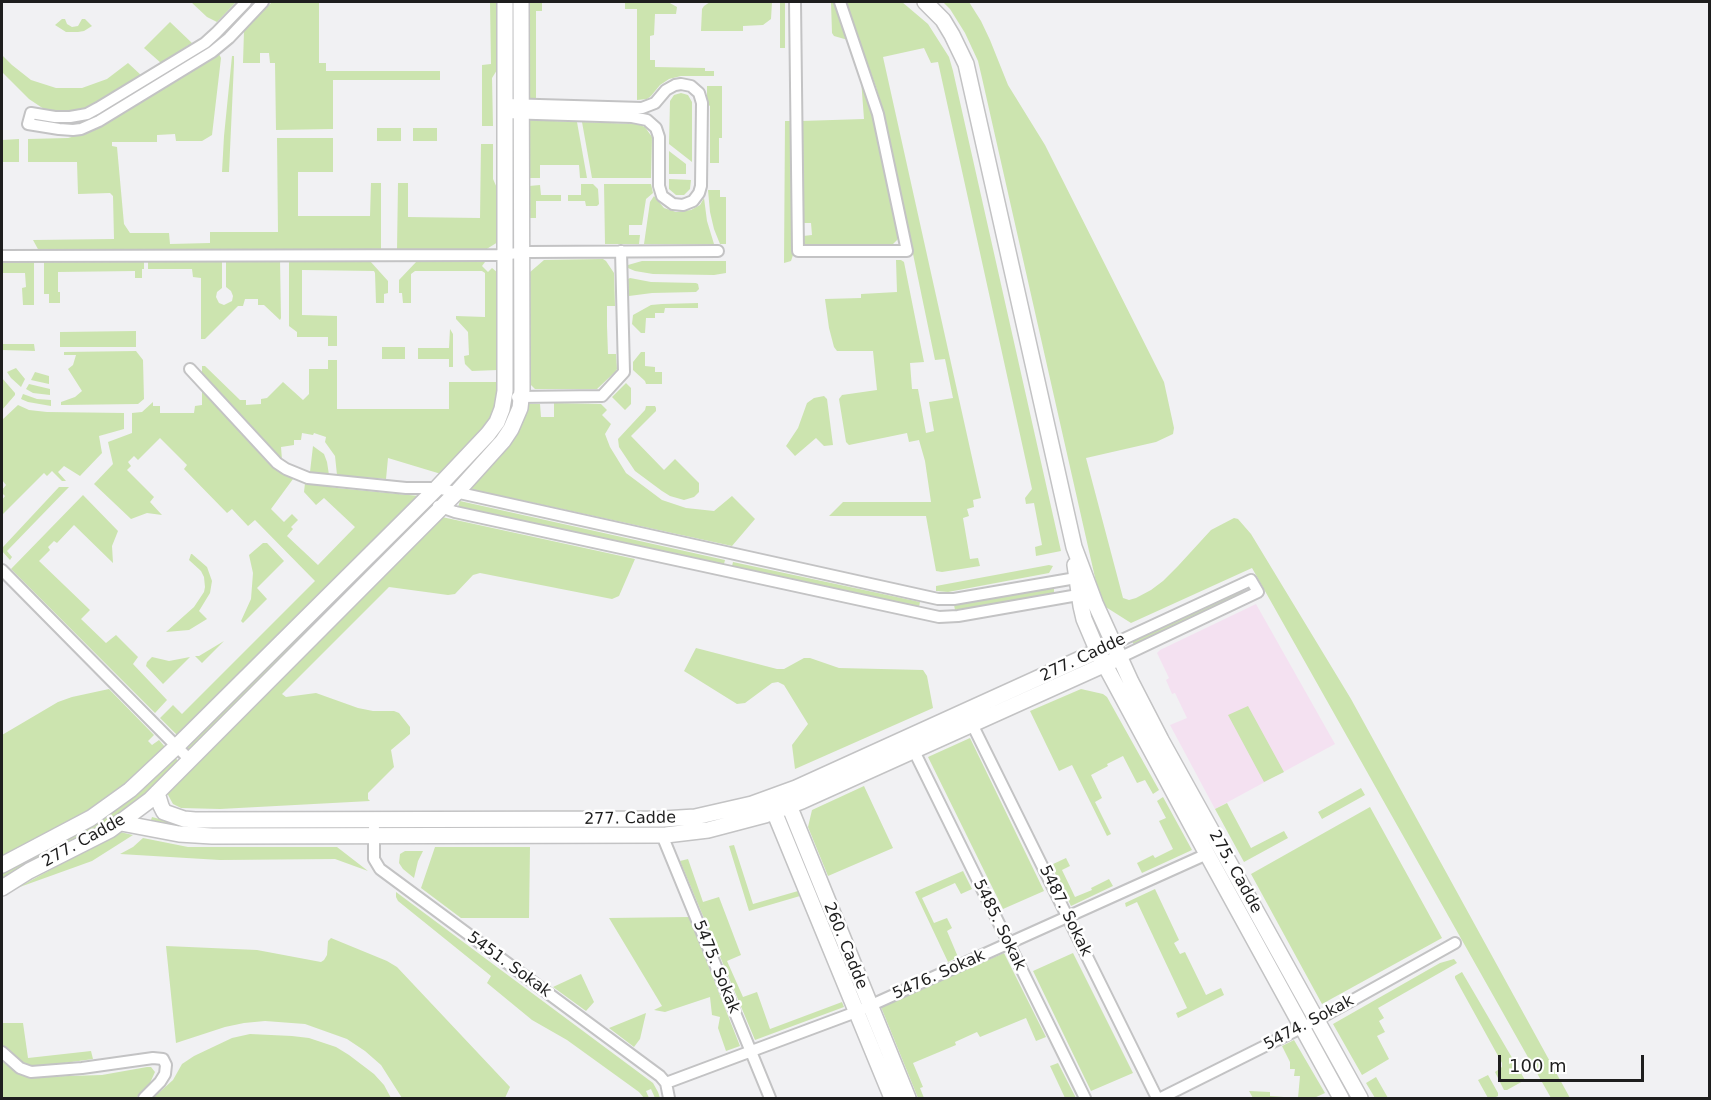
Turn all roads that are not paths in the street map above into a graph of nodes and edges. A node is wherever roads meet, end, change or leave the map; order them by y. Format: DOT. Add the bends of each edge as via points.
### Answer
graph roads {
  1 [pos="246,2"];
  2 [pos="263,2"];
  3 [pos="504,2"];
  4 [pos="521,2"];
  5 [pos="795,2"];
  6 [pos="840,2"];
  7 [pos="925,2"];
  8 [pos="649,106"];
  9 [pos="504,108"];
  10 [pos="521,109"];
  11 [pos="650,122"];
  12 [pos="621,251"];
  13 [pos="718,251"];
  14 [pos="522,252"];
  15 [pos="505,255"];
  16 [pos="2,256"];
  17 [pos="190,369"];
  18 [pos="522,397"];
  19 [pos="505,398"];
  20 [pos="457,492"];
  21 [pos="431,493"];
  22 [pos="442,508"];
  23 [pos="1074,548"];
  24 [pos="2,570"];
  25 [pos="1076,578"];
  26 [pos="1078,595"];
  27 [pos="931,597"];
  28 [pos="933,616"];
  29 [pos="1116,651"];
  30 [pos="1101,658"];
  31 [pos="972,724"];
  32 [pos="177,746"];
  33 [pos="914,751"];
  34 [pos="190,760"];
  35 [pos="157,793"];
  36 [pos="787,800"];
  37 [pos="771,805"];
  38 [pos="374,819"];
  39 [pos="121,823"];
  40 [pos="374,836"];
  41 [pos="662,836"];
  42 [pos="1207,854"];
  43 [pos="2,866"];
  44 [pos="2,888"];
  45 [pos="1067,917"];
  46 [pos="1009,943"];
  47 [pos="1455,943"];
  48 [pos="863,1009"];
  49 [pos="1317,1020"];
  50 [pos="1302,1028"];
  51 [pos="750,1051"];
  52 [pos="2,1052"];
  53 [pos="666,1083"];
  54 [pos="144,1098"];
  55 [pos="669,1098"];
  56 [pos="770,1098"];
  57 [pos="892,1098"];
  58 [pos="908,1098"];
  59 [pos="1085,1098"];
  60 [pos="1159,1098"];
  61 [pos="1341,1098"];
  62 [pos="1360,1098"];
  1 -- 2 [label="street" via="205,43 98,108 70,117 32,113 28,124 73,130 90,126 212,52"];
  3 -- 9 [label="street"];
  4 -- 10 [label="street"];
  5 -- 6 [label="street" via="798,251 907,251 878,114"];
  7 -- 23 [label="street" via="952,35 971,82"];
  8 -- 10 [label="street"];
  8 -- 11 [label="street"];
  8 -- 11 [label="street" via="678,84 691,86 700,96 701,186 687,204 673,204 661,192 659,137"];
  9 -- 10 [label="street"];
  9 -- 15 [label="street"];
  10 -- 11 [label="street" via="637,117"];
  10 -- 14 [label="street"];
  12 -- 13 [label="street"];
  12 -- 14 [label="street"];
  12 -- 18 [label="street" via="624,372 602,396"];
  14 -- 15 [label="street"];
  14 -- 18 [label="street"];
  15 -- 16 [label="street"];
  15 -- 19 [label="street"];
  17 -- 21 [label="street" via="285,469 314,479"];
  18 -- 19 [label="street"];
  18 -- 20 [label="street" via="509,433"];
  19 -- 21 [label="street, 277. Cadde" via="493,428"];
  20 -- 21 [label="street"];
  20 -- 22 [label="street"];
  20 -- 27 [label="street"];
  21 -- 22 [label="street"];
  21 -- 32 [label="street, 277. Cadde"];
  22 -- 28 [label="street"];
  22 -- 34 [label="street"];
  23 -- 25 [label="street, 275. Cadde"];
  23 -- 29 [label="street, 275. Cadde"];
  24 -- 32 [label="street"];
  25 -- 26 [label="street, 275. Cadde"];
  25 -- 27 [label="street" via="954,599"];
  26 -- 28 [label="street" via="948,618"];
  26 -- 30 [label="street, 275. Cadde"];
  27 -- 28 [label="street"];
  29 -- 29 [label="street, 277. Cadde" via="1251,580 1258,592"];
  29 -- 30 [label="street, 277. Cadde"];
  29 -- 49 [label="street, 275. Cadde"];
  30 -- 31 [label="street, 277. Cadde"];
  30 -- 36 [label="street, 277. Cadde"];
  30 -- 42 [label="street, 275. Cadde"];
  31 -- 33 [label="street, 277. Cadde"];
  31 -- 45 [label="street, 5487. Sokak"];
  32 -- 34 [label="street"];
  32 -- 43 [label="street, 277. Cadde" via="104,810"];
  33 -- 36 [label="street, 277. Cadde"];
  33 -- 46 [label="street, 5485. Sokak"];
  34 -- 35 [label="street"];
  35 -- 38 [label="street, 277. Cadde" via="164,812 184,819"];
  35 -- 39 [label="street, 277. Cadde"];
  36 -- 37 [label="street, 277. Cadde"];
  36 -- 48 [label="street, 260. Cadde"];
  37 -- 38 [label="street, 277. Cadde" via="671,819"];
  37 -- 41 [label="street, 277. Cadde" via="715,829"];
  37 -- 48 [label="street, 260. Cadde"];
  38 -- 40 [label="street, 5451. Sokak"];
  39 -- 40 [label="street, 277. Cadde" via="189,835"];
  39 -- 44 [label="street, 277. Cadde"];
  40 -- 41 [label="street, 277. Cadde"];
  40 -- 53 [label="street, 5451. Sokak" via="376,862 385,873"];
  41 -- 51 [label="street, 5475. Sokak"];
  42 -- 45 [label="street, 5476. Sokak"];
  42 -- 50 [label="street, 275. Cadde"];
  45 -- 46 [label="street, 5476. Sokak"];
  45 -- 60 [label="street, 5487. Sokak"];
  46 -- 48 [label="street, 5476. Sokak"];
  46 -- 59 [label="street, 5485. Sokak"];
  47 -- 49 [label="street, 5474. Sokak"];
  48 -- 51 [label="street, 5476. Sokak"];
  48 -- 57 [label="street, 260. Cadde"];
  48 -- 58 [label="street, 260. Cadde"];
  49 -- 50 [label="street, 5474. Sokak"];
  49 -- 62 [label="street, 275. Cadde"];
  50 -- 60 [label="street, 5474. Sokak"];
  50 -- 61 [label="street, 275. Cadde"];
  51 -- 53 [label="street, 5476. Sokak"];
  51 -- 56 [label="street, 5475. Sokak"];
  52 -- 54 [label="street" via="31,1072 163,1059 165,1074"];
  53 -- 55 [label="street"];
}
